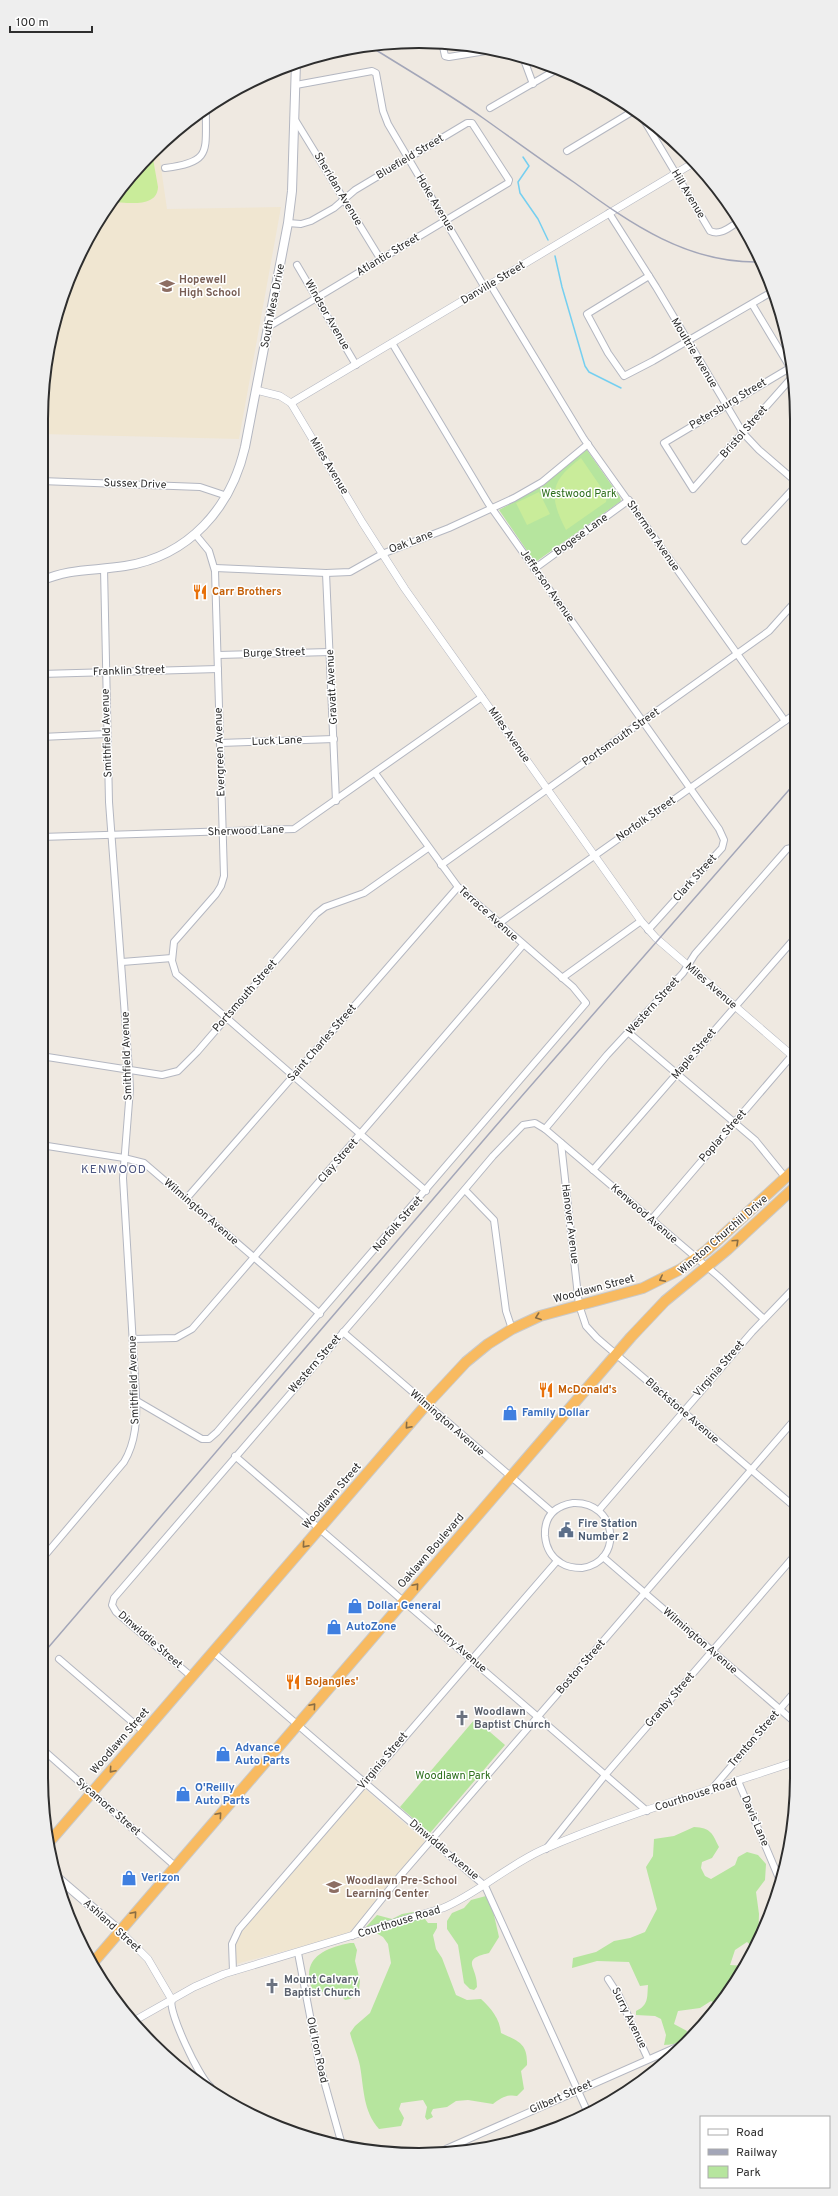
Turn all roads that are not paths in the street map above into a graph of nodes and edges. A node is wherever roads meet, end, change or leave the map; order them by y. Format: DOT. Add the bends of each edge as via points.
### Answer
graph roads {
  1 [pos="444,49"];
  2 [pos="476,52"];
  3 [pos="526,64"];
  4 [pos="296,69"];
  5 [pos="551,73"];
  6 [pos="533,84"];
  7 [pos="296,85"];
  8 [pos="490,108"];
  9 [pos="629,114"];
  10 [pos="206,116"];
  11 [pos="294,118"];
  12 [pos="649,128"];
  13 [pos="567,151"];
  14 [pos="408,158"];
  15 [pos="689,165"];
  16 [pos="165,168"];
  17 [pos="676,174"];
  18 [pos="508,183"];
  19 [pos="344,199"];
  20 [pos="609,213"];
  21 [pos="446,221"];
  22 [pos="288,223"];
  23 [pos="734,224"];
  24 [pos="381,260"];
  25 [pos="297,265"];
  26 [pos="649,276"];
  27 [pos="488,286"];
  28 [pos="768,294"];
  29 [pos="318,298"];
  30 [pos="752,304"];
  31 [pos="268,327"];
  32 [pos="688,341"];
  33 [pos="392,343"];
  34 [pos="784,356"];
  35 [pos="356,364"];
  36 [pos="787,369"];
  37 [pos="788,382"];
  38 [pos="256,390"];
  39 [pos="291,403"];
  40 [pos="726,406"];
  41 [pos="743,433"];
  42 [pos="588,444"];
  43 [pos="790,477"];
  44 [pos="48,481"];
  45 [pos="693,489"];
  46 [pos="790,492"];
  47 [pos="227,496"];
  48 [pos="628,500"];
  49 [pos="492,509"];
  50 [pos="195,534"];
  51 [pos="745,541"];
  52 [pos="382,554"];
  53 [pos="104,568"];
  54 [pos="215,568"];
  55 [pos="534,569"];
  56 [pos="326,573"];
  57 [pos="48,578"];
  58 [pos="790,607"];
  59 [pos="330,652"];
  60 [pos="218,655"];
  61 [pos="738,655"];
  62 [pos="218,669"];
  63 [pos="106,672"];
  64 [pos="48,674"];
  65 [pos="482,697"];
  66 [pos="790,717"];
  67 [pos="785,721"];
  68 [pos="643,722"];
  69 [pos="107,734"];
  70 [pos="48,737"];
  71 [pos="334,739"];
  72 [pos="220,743"];
  73 [pos="375,773"];
  74 [pos="689,788"];
  75 [pos="548,790"];
  76 [pos="336,801"];
  77 [pos="714,822"];
  78 [pos="223,832"];
  79 [pos="112,836"];
  80 [pos="48,837"];
  81 [pos="428,848"];
  82 [pos="790,850"];
  83 [pos="594,856"];
  84 [pos="441,865"];
  85 [pos="458,887"];
  86 [pos="641,922"];
  87 [pos="498,924"];
  88 [pos="648,930"];
  89 [pos="790,944"];
  90 [pos="523,945"];
  91 [pos="172,958"];
  92 [pos="122,962"];
  93 [pos="688,966"];
  94 [pos="562,978"];
  95 [pos="586,1003"];
  96 [pos="734,1006"];
  97 [pos="226,1018"];
  98 [pos="629,1033"];
  99 [pos="790,1052"];
  100 [pos="48,1057"];
  101 [pos="790,1060"];
  102 [pos="129,1070"];
  103 [pos="677,1075"];
  104 [pos="293,1076"];
  105 [pos="735,1123"];
  106 [pos="519,1128"];
  107 [pos="545,1129"];
  108 [pos="361,1134"];
  109 [pos="561,1143"];
  110 [pos="48,1146"];
  111 [pos="124,1158"];
  112 [pos="593,1170"];
  113 [pos="790,1173"];
  114 [pos="785,1178"];
  115 [pos="465,1190"];
  116 [pos="426,1191"];
  117 [pos="790,1192"];
  118 [pos="186,1199"];
  119 [pos="651,1220"];
  120 [pos="254,1258"];
  121 [pos="696,1259"];
  122 [pos="707,1267"];
  123 [pos="790,1292"];
  124 [pos="665,1301"];
  125 [pos="580,1305"];
  126 [pos="320,1314"];
  127 [pos="764,1319"];
  128 [pos="512,1329"];
  129 [pos="343,1332"];
  130 [pos="132,1339"];
  131 [pos="616,1354"];
  132 [pos="137,1401"];
  133 [pos="426,1405"];
  134 [pos="683,1412"];
  135 [pos="790,1425"];
  136 [pos="236,1456"];
  137 [pos="751,1470"];
  138 [pos="510,1477"];
  139 [pos="790,1503"];
  140 [pos="599,1510"];
  141 [pos="552,1512"];
  142 [pos="320,1529"];
  143 [pos="48,1552"];
  144 [pos="603,1557"];
  145 [pos="557,1561"];
  146 [pos="790,1561"];
  147 [pos="645,1594"];
  148 [pos="112,1601"];
  149 [pos="404,1601"];
  150 [pos="213,1652"];
  151 [pos="712,1652"];
  152 [pos="59,1659"];
  153 [pos="472,1660"];
  154 [pos="192,1677"];
  155 [pos="790,1697"];
  156 [pos="779,1709"];
  157 [pos="538,1718"];
  158 [pos="790,1718"];
  159 [pos="298,1724"];
  160 [pos="144,1732"];
  161 [pos="48,1754"];
  162 [pos="790,1763"];
  163 [pos="606,1774"];
  164 [pos="738,1781"];
  165 [pos="365,1783"];
  166 [pos="711,1790"];
  167 [pos="92,1793"];
  168 [pos="647,1811"];
  169 [pos="53,1838"];
  170 [pos="432,1840"];
  171 [pos="546,1849"];
  172 [pos="175,1866"];
  173 [pos="777,1873"];
  174 [pos="64,1883"];
  175 [pos="485,1886"];
  176 [pos="120,1931"];
  177 [pos="352,1936"];
  178 [pos="298,1953"];
  179 [pos="96,1959"];
  180 [pos="233,1971"];
  181 [pos="608,1979"];
  182 [pos="172,2000"];
  183 [pos="138,2020"];
  184 [pos="671,2049"];
  185 [pos="648,2059"];
  186 [pos="202,2077"];
  187 [pos="578,2090"];
  188 [pos="586,2108"];
  189 [pos="340,2139"];
  190 [pos="452,2146"];
  1 -- 2 [label="street" via="445,56"];
  3 -- 6 [label="street"];
  4 -- 7 [label="main road, South Mesa Drive"];
  5 -- 6 [label="street"];
  6 -- 8 [label="street"];
  7 -- 11 [label="main road, South Mesa Drive"];
  7 -- 14 [label="street, Hoke Avenue" via="374,72 385,117"];
  9 -- 13 [label="street"];
  10 -- 16 [label="street" via="206,146 201,156 187,165"];
  11 -- 19 [label="street, Sheridan Avenue"];
  11 -- 22 [label="main road, South Mesa Drive" via="292,191"];
  12 -- 17 [label="street, Hill Avenue"];
  14 -- 18 [label="street, Bluefield Street" via="470,122 492,152 509,180"];
  14 -- 19 [label="street, Bluefield Street"];
  14 -- 21 [label="street, Hoke Avenue"];
  15 -- 17 [label="street, Danville Street"];
  17 -- 20 [label="street, Danville Street"];
  17 -- 23 [label="street, Hill Avenue" via="710,231 721,232"];
  18 -- 21 [label="street, Atlantic Street"];
  19 -- 22 [label="street, Bluefield Street" via="311,221 301,224"];
  19 -- 24 [label="street, Sheridan Avenue"];
  20 -- 26 [label="street, Moultrie Avenue"];
  20 -- 27 [label="street, Danville Street"];
  21 -- 24 [label="street, Atlantic Street"];
  21 -- 27 [label="street, Hoke Avenue"];
  22 -- 31 [label="main road, South Mesa Drive"];
  24 -- 29 [label="street, Atlantic Street"];
  25 -- 29 [label="street, Windsor Avenue"];
  26 -- 32 [label="street, Moultrie Avenue"];
  26 -- 32 [label="street" via="586,314 608,353 624,376"];
  27 -- 33 [label="street, Danville Street"];
  27 -- 42 [label="street, Sherman Avenue"];
  28 -- 30 [label="street"];
  29 -- 31 [label="street, Atlantic Street"];
  29 -- 35 [label="street, Windsor Avenue"];
  30 -- 32 [label="street"];
  30 -- 34 [label="street"];
  31 -- 38 [label="main road, South Mesa Drive"];
  32 -- 40 [label="street, Moultrie Avenue"];
  33 -- 35 [label="street, Danville Street"];
  33 -- 49 [label="street, Jefferson Avenue"];
  35 -- 39 [label="street, Danville Street"];
  36 -- 40 [label="street, Petersburg Street"];
  37 -- 41 [label="street, Bristol Street"];
  38 -- 39 [label="street" via="280,396"];
  38 -- 47 [label="main road, South Mesa Drive" via="241,462"];
  39 -- 52 [label="street, Miles Avenue"];
  40 -- 41 [label="street, Moultrie Avenue"];
  40 -- 45 [label="street, Petersburg Street" via="664,443"];
  41 -- 43 [label="street, Moultrie Avenue"];
  41 -- 45 [label="street, Bristol Street"];
  42 -- 48 [label="street, Sherman Avenue"];
  42 -- 49 [label="street, Oak Lane" via="542,482"];
  44 -- 47 [label="street, Sussex Drive" via="200,487"];
  46 -- 51 [label="street"];
  47 -- 50 [label="main road, South Mesa Drive" via="218,510"];
  48 -- 55 [label="street, Bogese Lane"];
  48 -- 61 [label="street, Sherman Avenue"];
  49 -- 52 [label="street, Oak Lane"];
  49 -- 55 [label="street, Jefferson Avenue"];
  50 -- 53 [label="main road, South Mesa Drive" via="171,550 149,560"];
  50 -- 54 [label="street, Evergreen Avenue" via="210,551"];
  52 -- 56 [label="street, Oak Lane" via="350,572"];
  52 -- 65 [label="street, Miles Avenue"];
  53 -- 57 [label="main road, South Mesa Drive" via="68,571"];
  53 -- 63 [label="street, Smithfield Avenue"];
  54 -- 56 [label="street, Oak Lane"];
  54 -- 60 [label="street, Evergreen Avenue"];
  55 -- 68 [label="street, Jefferson Avenue"];
  56 -- 59 [label="street, Gravatt Avenue"];
  58 -- 61 [label="street, Portsmouth Street" via="769,631"];
  59 -- 60 [label="street, Burge Street"];
  59 -- 71 [label="street, Gravatt Avenue"];
  60 -- 62 [label="street, Evergreen Avenue"];
  61 -- 67 [label="street, Sherman Avenue"];
  61 -- 68 [label="street, Portsmouth Street"];
  62 -- 63 [label="street, Franklin Street"];
  62 -- 72 [label="street, Evergreen Avenue"];
  63 -- 64 [label="street, Franklin Street"];
  63 -- 69 [label="street, Smithfield Avenue"];
  65 -- 73 [label="street, Sherwood Lane"];
  65 -- 75 [label="street, Miles Avenue"];
  66 -- 67 [label="street, Norfolk Street"];
  67 -- 74 [label="street, Norfolk Street"];
  68 -- 74 [label="street, Jefferson Avenue"];
  68 -- 75 [label="street, Portsmouth Street"];
  69 -- 70 [label="street"];
  69 -- 79 [label="street, Smithfield Avenue"];
  71 -- 72 [label="street, Luck Lane"];
  71 -- 76 [label="street, Gravatt Avenue"];
  72 -- 78 [label="street, Evergreen Avenue"];
  73 -- 76 [label="street, Sherwood Lane"];
  73 -- 81 [label="street, Terrace Avenue"];
  74 -- 77 [label="street, Jefferson Avenue"];
  74 -- 83 [label="street, Norfolk Street"];
  75 -- 83 [label="street, Miles Avenue"];
  75 -- 84 [label="street, Portsmouth Street"];
  76 -- 78 [label="street, Sherwood Lane" via="294,829"];
  77 -- 88 [label="street, Clark Street" via="724,840 722,848"];
  78 -- 79 [label="street, Sherwood Lane"];
  78 -- 91 [label="street, Evergreen Avenue" via="222,886 177,938"];
  79 -- 80 [label="street, Sherwood Lane"];
  79 -- 92 [label="street, Smithfield Avenue"];
  81 -- 84 [label="street, Terrace Avenue"];
  81 -- 97 [label="street, Portsmouth Street" via="364,893 325,907 316,914"];
  82 -- 93 [label="street, Western Street" via="787,849 744,897 695,954"];
  83 -- 86 [label="street, Miles Avenue"];
  83 -- 87 [label="street, Norfolk Street"];
  84 -- 85 [label="street, Terrace Avenue"];
  85 -- 87 [label="street, Terrace Avenue"];
  85 -- 104 [label="street, Saint Charles Street"];
  86 -- 88 [label="street, Miles Avenue"];
  86 -- 94 [label="street"];
  87 -- 90 [label="street, Terrace Avenue"];
  88 -- 93 [label="street, Miles Avenue"];
  89 -- 96 [label="street, Maple Street"];
  90 -- 94 [label="street, Terrace Avenue"];
  90 -- 108 [label="street, Clay Street"];
  91 -- 92 [label="street"];
  91 -- 97 [label="street" via="176,974"];
  92 -- 102 [label="street, Smithfield Avenue"];
  93 -- 96 [label="street, Miles Avenue"];
  93 -- 98 [label="street, Western Street"];
  94 -- 95 [label="street, Terrace Avenue"];
  95 -- 116 [label="street, Norfolk Street"];
  96 -- 99 [label="street, Miles Avenue"];
  96 -- 103 [label="street, Maple Street"];
  97 -- 102 [label="street, Portsmouth Street" via="178,1071 162,1075"];
  97 -- 104 [label="street"];
  98 -- 103 [label="street"];
  98 -- 107 [label="street, Western Street"];
  100 -- 102 [label="street, Portsmouth Street"];
  101 -- 105 [label="street, Poplar Street"];
  102 -- 111 [label="street, Smithfield Avenue" via="130,1089"];
  103 -- 105 [label="street"];
  103 -- 112 [label="street, Maple Street"];
  104 -- 108 [label="street"];
  104 -- 118 [label="street, Saint Charles Street"];
  105 -- 114 [label="street" via="764,1150"];
  105 -- 119 [label="street, Poplar Street"];
  106 -- 107 [label="street, Kenwood Avenue" via="531,1122"];
  106 -- 115 [label="street, Western Street"];
  107 -- 109 [label="street, Kenwood Avenue"];
  108 -- 116 [label="street"];
  108 -- 120 [label="street, Clay Street"];
  109 -- 112 [label="street, Kenwood Avenue"];
  109 -- 125 [label="street, Hanover Avenue"];
  110 -- 111 [label="street, Wilmington Avenue"];
  111 -- 118 [label="street, Wilmington Avenue" via="144,1163"];
  111 -- 130 [label="street, Smithfield Avenue"];
  112 -- 119 [label="street, Kenwood Avenue"];
  113 -- 114 [label="highway"];
  114 -- 121 [label="highway"];
  115 -- 128 [label="street" via="494,1220 506,1311"];
  115 -- 129 [label="street, Western Street"];
  116 -- 126 [label="street, Norfolk Street"];
  122 -- 117 [label="highway, Winston Churchill Drive, one-way"];
  118 -- 120 [label="street, Wilmington Avenue"];
  119 -- 121 [label="street, Kenwood Avenue"];
  120 -- 126 [label="street, Wilmington Avenue"];
  120 -- 130 [label="street, Clay Street" via="189,1333 176,1338"];
  121 -- 122 [label="street, Kenwood Avenue"];
  121 -- 125 [label="highway, Woodlawn Street, one-way" via="643,1288"];
  122 -- 124 [label="highway, Winston Churchill Drive"];
  122 -- 127 [label="street, Kenwood Avenue"];
  123 -- 127 [label="street, Virginia Street"];
  124 -- 131 [label="highway, Oaklawn Boulevard"];
  125 -- 128 [label="highway, Woodlawn Street, one-way" via="540,1316"];
  125 -- 131 [label="street, Blackstone Avenue" via="586,1326"];
  126 -- 132 [label="street, Norfolk Street" via="217,1432 205,1439"];
  127 -- 134 [label="street, Virginia Street"];
  128 -- 133 [label="highway, Woodlawn Street" via="466,1362"];
  129 -- 133 [label="street, Wilmington Avenue"];
  129 -- 136 [label="street, Western Street"];
  130 -- 132 [label="street, Smithfield Avenue"];
  131 -- 134 [label="street, Blackstone Avenue"];
  131 -- 138 [label="highway, Oaklawn Boulevard"];
  132 -- 143 [label="street, Smithfield Avenue" via="136,1431 127,1458"];
  133 -- 138 [label="street, Wilmington Avenue"];
  133 -- 142 [label="highway, Woodlawn Street, one-way"];
  134 -- 137 [label="street, Blackstone Avenue"];
  134 -- 140 [label="street, Virginia Street"];
  135 -- 137 [label="street, Boston Street"];
  136 -- 142 [label="street, Surry Avenue"];
  136 -- 148 [label="street, Western Street"];
  137 -- 139 [label="street, Blackstone Avenue"];
  137 -- 147 [label="street, Boston Street"];
  138 -- 141 [label="street, Wilmington Avenue"];
  149 -- 138 [label="highway, Oaklawn Boulevard, one-way"];
  140 -- 141 [label="street" via="586,1504 573,1503"];
  140 -- 144 [label="street" via="608,1521 610,1534"];
  141 -- 145 [label="street" via="545,1536 549,1551"];
  142 -- 149 [label="street, Surry Avenue"];
  142 -- 150 [label="highway, Woodlawn Street, one-way"];
  144 -- 145 [label="street" via="593,1564 578,1568"];
  144 -- 147 [label="street, Wilmington Avenue"];
  145 -- 153 [label="street, Virginia Street"];
  146 -- 151 [label="street, Granby Street"];
  147 -- 151 [label="street, Wilmington Avenue"];
  147 -- 157 [label="street, Boston Street"];
  148 -- 154 [label="street, Dinwiddie Street" via="116,1612"];
  149 -- 153 [label="street, Surry Avenue"];
  159 -- 149 [label="highway, Oaklawn Boulevard, one-way"];
  150 -- 154 [label="highway, Woodlawn Street"];
  150 -- 159 [label="street, Dinwiddie Avenue"];
  151 -- 156 [label="street, Wilmington Avenue"];
  151 -- 163 [label="street, Granby Street"];
  152 -- 160 [label="street"];
  153 -- 157 [label="street, Surry Avenue"];
  153 -- 165 [label="street, Virginia Street"];
  154 -- 160 [label="highway, Woodlawn Street"];
  155 -- 156 [label="street, Trenton Street"];
  156 -- 158 [label="street, Wilmington Avenue"];
  156 -- 166 [label="street, Trenton Street"];
  157 -- 163 [label="street, Surry Avenue"];
  157 -- 170 [label="street, Boston Street"];
  159 -- 165 [label="street, Dinwiddie Avenue"];
  172 -- 159 [label="highway, Oaklawn Boulevard, one-way"];
  160 -- 167 [label="highway, Woodlawn Street, one-way"];
  161 -- 167 [label="street, Sycamore Street"];
  162 -- 164 [label="street, Courthouse Road"];
  163 -- 168 [label="street, Surry Avenue"];
  163 -- 171 [label="street, Granby Street"];
  164 -- 166 [label="street, Courthouse Road"];
  164 -- 173 [label="street, Davis Lane"];
  165 -- 170 [label="street, Dinwiddie Avenue"];
  165 -- 180 [label="street, Virginia Street" via="238,1929 232,1944"];
  166 -- 168 [label="street, Courthouse Road"];
  167 -- 169 [label="highway, Woodlawn Street"];
  167 -- 172 [label="street, Sycamore Street"];
  168 -- 171 [label="street, Courthouse Road"];
  170 -- 175 [label="street, Dinwiddie Avenue"];
  170 -- 177 [label="street, Boston Street"];
  171 -- 175 [label="street, Courthouse Road" via="525,1859"];
  176 -- 172 [label="highway, Oaklawn Boulevard, one-way"];
  174 -- 176 [label="main road, Ashland Street"];
  175 -- 177 [label="street, Courthouse Road" via="443,1908"];
  175 -- 187 [label="street, Dinwiddie Avenue"];
  176 -- 179 [label="highway, Oaklawn Boulevard"];
  176 -- 182 [label="street, Ashland Street" via="148,1959"];
  177 -- 178 [label="street, Courthouse Road"];
  178 -- 180 [label="street, Courthouse Road"];
  178 -- 189 [label="street, Old Iron Road" via="319,2063"];
  180 -- 182 [label="street, Courthouse Road" via="205,1982"];
  181 -- 185 [label="street, Surry Avenue" via="619,1996"];
  182 -- 183 [label="street, Courthouse Road"];
  182 -- 186 [label="street" via="170,2007"];
  184 -- 185 [label="street, Gilbert Street"];
  185 -- 187 [label="street, Gilbert Street"];
  187 -- 188 [label="street, Dinwiddie Avenue"];
  187 -- 190 [label="street, Gilbert Street"];
}
